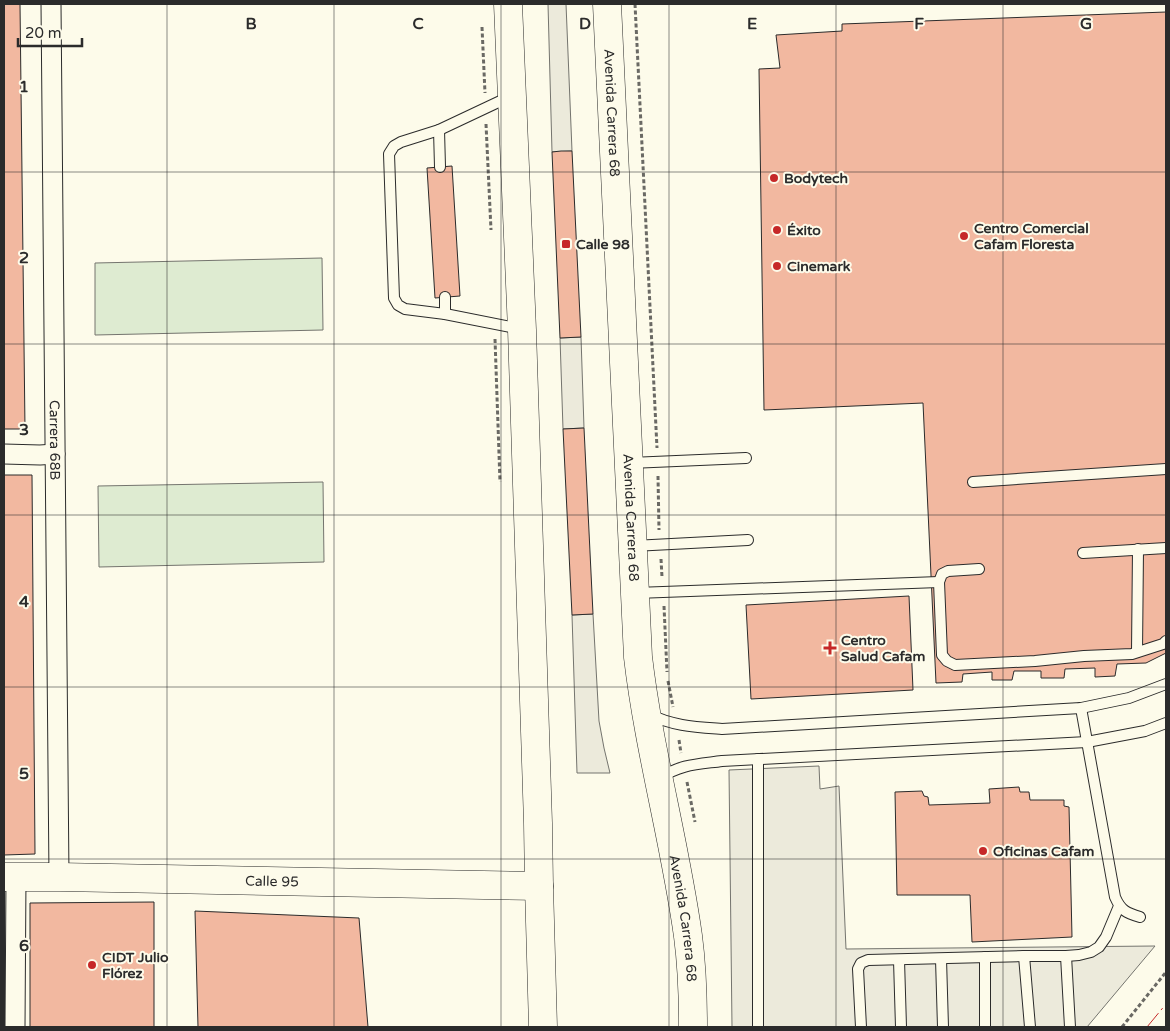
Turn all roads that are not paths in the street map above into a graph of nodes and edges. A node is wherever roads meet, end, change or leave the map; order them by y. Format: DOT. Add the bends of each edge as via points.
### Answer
graph roads {
  1 [pos="51,4"];
  2 [pos="508,4"];
  3 [pos="608,4"];
  4 [pos="512,95"];
  5 [pos="439,130"];
  6 [pos="440,167"];
  7 [pos="445,297"];
  8 [pos="446,314"];
  9 [pos="522,330"];
  10 [pos="4,454"];
  11 [pos="55,454"];
  12 [pos="746,458"];
  13 [pos="628,463"];
  14 [pos="1166,469"];
  15 [pos="974,482"];
  16 [pos="748,540"];
  17 [pos="632,546"];
  18 [pos="1166,548"];
  19 [pos="1138,549"];
  20 [pos="1083,553"];
  21 [pos="979,569"];
  22 [pos="939,582"];
  23 [pos="635,593"];
  24 [pos="1166,641"];
  25 [pos="1137,652"];
  26 [pos="1166,684"];
  27 [pos="1081,708"];
  28 [pos="645,711"];
  29 [pos="1166,723"];
  30 [pos="1087,742"];
  31 [pos="758,759"];
  32 [pos="658,780"];
  33 [pos="10,877"];
  34 [pos="59,877"];
  35 [pos="539,886"];
  36 [pos="1119,906"];
  37 [pos="1140,917"];
  38 [pos="1024,956"];
  39 [pos="1066,956"];
  40 [pos="984,957"];
  41 [pos="941,959"];
  42 [pos="899,960"];
  43 [pos="11,1018"];
  44 [pos="544,1027"];
  45 [pos="693,1027"];
  46 [pos="758,1027"];
  47 [pos="861,1027"];
  48 [pos="901,1027"];
  49 [pos="943,1027"];
  50 [pos="986,1027"];
  51 [pos="1030,1027"];
  52 [pos="1070,1027"];
  1 -- 11 [label="street, Carrera 68B"];
  2 -- 4 [label="main road"];
  3 -- 13 [label="main road, Avenida Carrera 68"];
  4 -- 5 [label="lane"];
  4 -- 9 [label="main road"];
  5 -- 6 [label="lane"];
  5 -- 8 [label="lane" via="401,142 390,154 393,289 394,298 405,310"];
  7 -- 8 [label="lane"];
  8 -- 9 [label="lane"];
  9 -- 35 [label="main road"];
  10 -- 11 [label="street"];
  11 -- 34 [label="street, Carrera 68B"];
  12 -- 13 [label="lane"];
  13 -- 17 [label="main road, Avenida Carrera 68"];
  14 -- 15 [label="lane"];
  16 -- 17 [label="lane"];
  17 -- 23 [label="main road, Avenida Carrera 68"];
  18 -- 19 [label="lane"];
  19 -- 20 [label="lane"];
  19 -- 25 [label="lane"];
  21 -- 22 [label="lane" via="948,571 942,574"];
  22 -- 23 [label="lane"];
  22 -- 25 [label="lane" via="942,654 955,665"];
  23 -- 28 [label="main road, Avenida Carrera 68"];
  24 -- 25 [label="lane"];
  26 -- 27 [label="lane" via="1129,698"];
  27 -- 28 [label="lane" via="722,729 676,724"];
  27 -- 30 [label="lane"];
  28 -- 32 [label="main road, Avenida Carrera 68"];
  29 -- 30 [label="lane" via="1145,731"];
  30 -- 31 [label="lane"];
  30 -- 36 [label="lane"];
  31 -- 32 [label="lane" via="684,766"];
  31 -- 46 [label="lane"];
  32 -- 45 [label="main road, Avenida Carrera 68" via="688,937"];
  33 -- 34 [label="main road, Calle 95"];
  33 -- 43 [label="street"];
  34 -- 35 [label="main road, Calle 95"];
  35 -- 44 [label="main road"];
  36 -- 37 [label="lane"];
  36 -- 39 [label="lane" via="1099,947 1091,952"];
  38 -- 39 [label="lane"];
  38 -- 40 [label="lane"];
  38 -- 51 [label="lane"];
  39 -- 52 [label="lane"];
  40 -- 41 [label="lane"];
  40 -- 50 [label="lane"];
  41 -- 42 [label="lane"];
  41 -- 49 [label="lane"];
  42 -- 47 [label="lane" via="868,960 858,968"];
  42 -- 48 [label="lane"];
}
